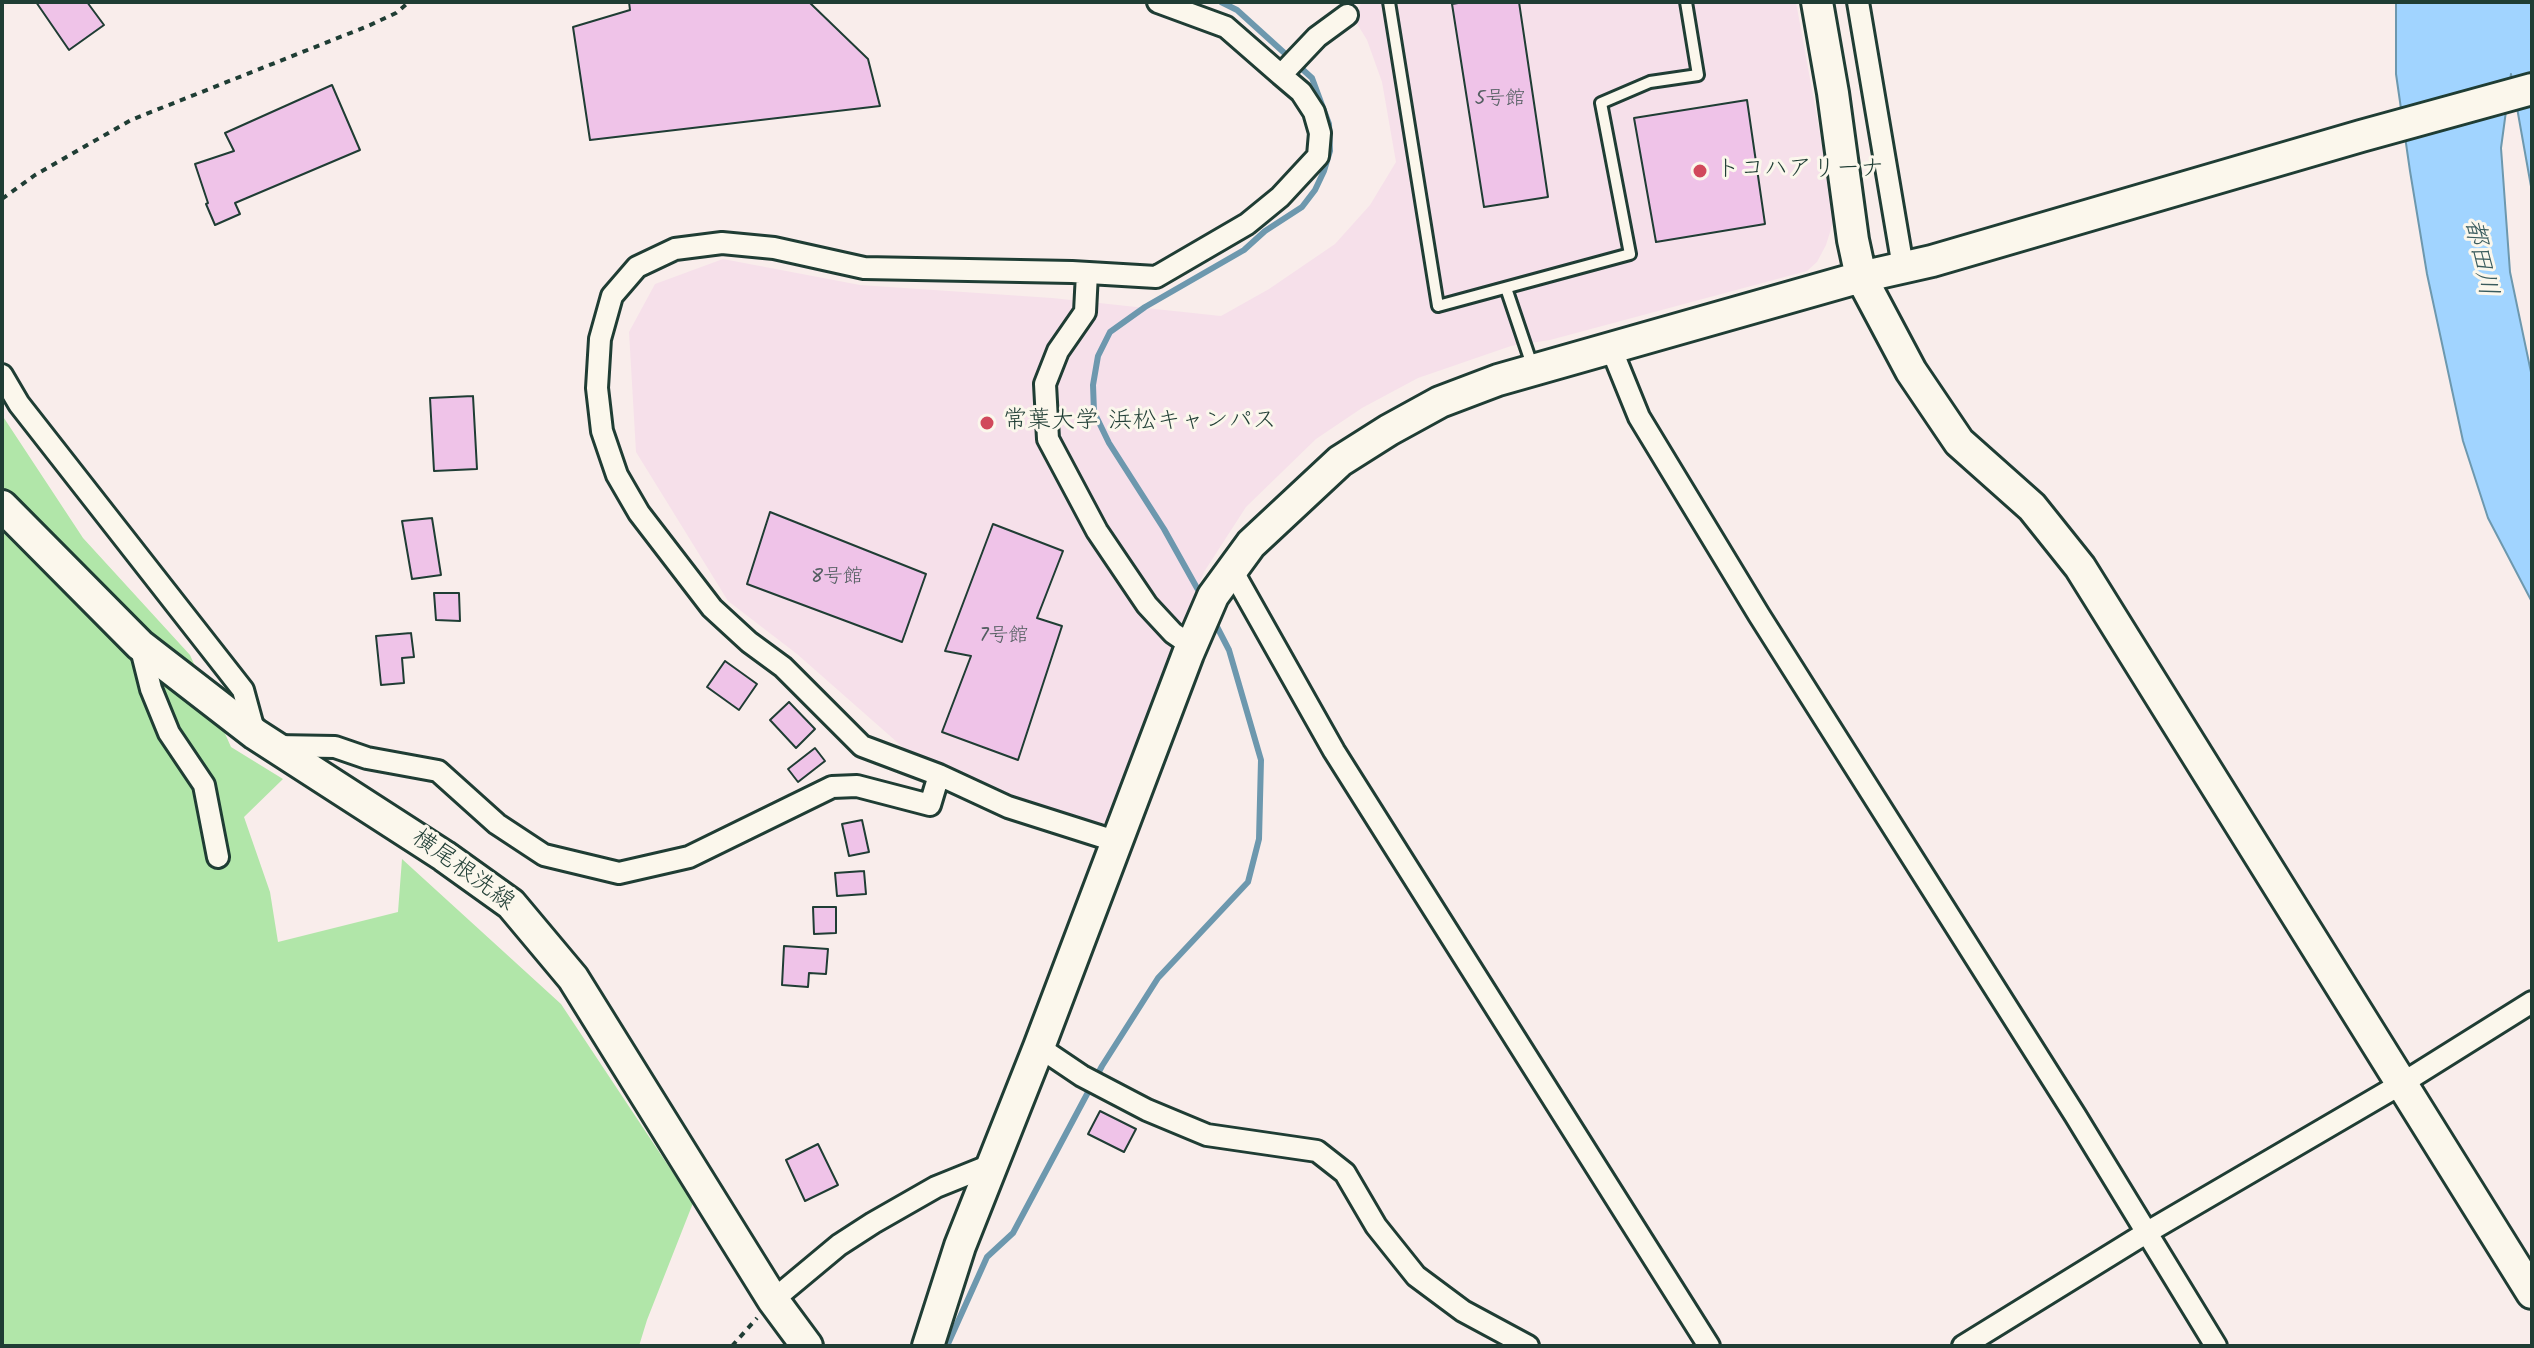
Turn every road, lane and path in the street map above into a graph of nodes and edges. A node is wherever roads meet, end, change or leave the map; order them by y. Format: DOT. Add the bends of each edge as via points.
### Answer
graph roads {
  1 [pos="409,2"];
  2 [pos="1158,2"];
  3 [pos="1389,2"];
  4 [pos="1686,2"];
  5 [pos="1817,2"];
  6 [pos="1858,2"];
  7 [pos="1347,15"];
  8 [pos="1285,70"];
  9 [pos="2532,89"];
  10 [pos="2,199"];
  11 [pos="1903,267"];
  12 [pos="1087,273"];
  13 [pos="1861,277"];
  14 [pos="1506,288"];
  15 [pos="1611,348"];
  16 [pos="1534,370"];
  17 [pos="2,375"];
  18 [pos="2,506"];
  19 [pos="1232,570"];
  20 [pos="140,645"];
  21 [pos="1192,646"];
  22 [pos="266,740"];
  23 [pos="939,775"];
  24 [pos="1118,842"];
  25 [pos="218,857"];
  26 [pos="2532,1002"];
  27 [pos="1039,1047"];
  28 [pos="2401,1084"];
  29 [pos="993,1164"];
  30 [pos="2146,1233"];
  31 [pos="2532,1293"];
  32 [pos="773,1300"];
  33 [pos="732,1346"];
  34 [pos="807,1346"];
  35 [pos="928,1346"];
  36 [pos="1528,1346"];
  37 [pos="1709,1346"];
  38 [pos="1963,1346"];
  39 [pos="2216,1346"];
  1 -- 10 [label="path" via="368,26 131,120"];
  2 -- 8 [label="street" via="1226,27"];
  3 -- 14 [label="lane" via="1438,306"];
  4 -- 14 [label="lane" via="1698,75 1650,82 1601,103 1630,254"];
  5 -- 13 [label="street"];
  6 -- 11 [label="street"];
  7 -- 8 [label="street"];
  8 -- 12 [label="street" via="1314,112 1320,133 1318,156 1280,197 1247,224 1156,277"];
  9 -- 11 [label="street"];
  11 -- 13 [label="street"];
  12 -- 21 [label="street" via="1085,312 1058,351 1045,384 1048,439 1097,531 1147,605"];
  12 -- 23 [label="street" via="864,268 774,248 722,243 675,249 637,267 612,296 600,339 597,388 602,431 617,475 639,513 712,608 783,667 862,746"];
  13 -- 15 [label="street"];
  13 -- 28 [label="street" via="1911,371 1959,442 2032,507 2080,567"];
  14 -- 16 [label="lane"];
  15 -- 16 [label="street"];
  15 -- 30 [label="street" via="1639,417"];
  16 -- 19 [label="street" via="1440,402 1340,461 1251,544"];
  17 -- 22 [label="street" via="19,404 243,690"];
  18 -- 20 [label="street, 横尾根洗線"];
  19 -- 21 [label="street" via="1213,596"];
  19 -- 37 [label="street" via="1334,751"];
  20 -- 22 [label="street, 横尾根洗線"];
  20 -- 25 [label="street" via="169,733 204,785"];
  21 -- 24 [label="street"];
  22 -- 23 [label="street" via="335,747 438,771 497,824 544,855 619,873 689,857 832,787 857,786 930,805"];
  22 -- 32 [label="street, 横尾根洗線" via="511,904 573,978"];
  23 -- 24 [label="street" via="1008,807"];
  24 -- 27 [label="street"];
  26 -- 28 [label="street"];
  27 -- 29 [label="street"];
  27 -- 36 [label="street" via="1082,1076 1207,1135 1317,1151 1345,1173 1376,1226 1416,1276 1463,1311"];
  28 -- 30 [label="street"];
  28 -- 31 [label="street"];
  29 -- 32 [label="street" via="936,1187 873,1223"];
  29 -- 35 [label="street"];
  30 -- 38 [label="street"];
  30 -- 39 [label="street"];
  32 -- 33 [label="path"];
  32 -- 34 [label="street, 横尾根洗線"];
}
